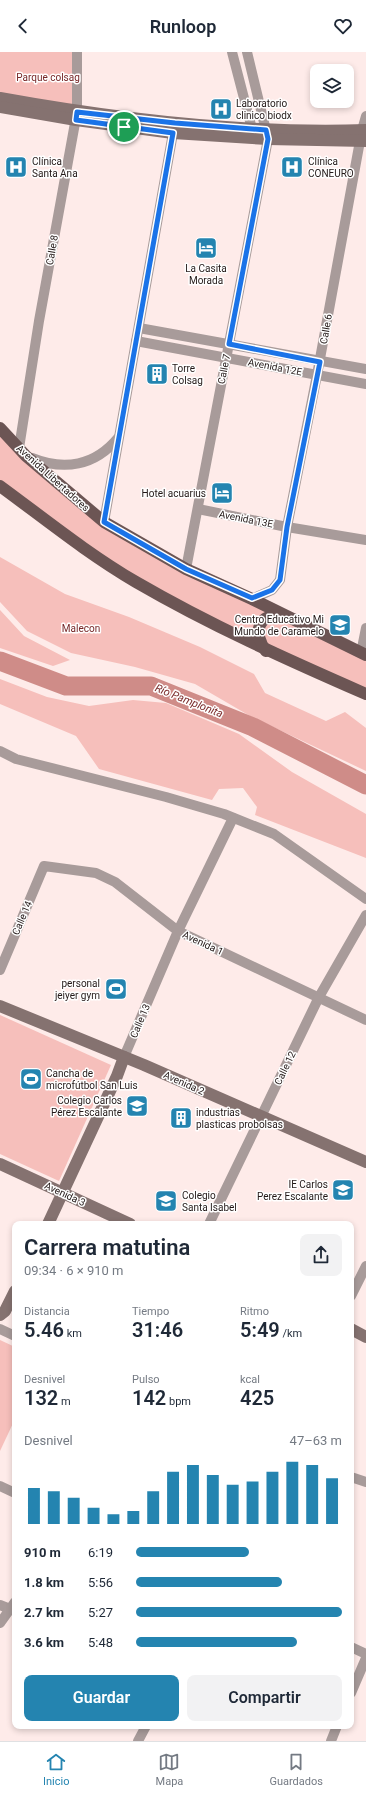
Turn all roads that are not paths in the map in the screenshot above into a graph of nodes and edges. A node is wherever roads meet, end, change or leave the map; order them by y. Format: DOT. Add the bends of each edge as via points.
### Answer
graph roads {
  1 [pos="77,52"];
  2 [pos="232,52"];
  3 [pos="248,52"];
  4 [pos="0,98"];
  5 [pos="0,107"];
  6 [pos="76,116"];
  7 [pos="366,116"];
  8 [pos="252,129"];
  9 [pos="173,133"];
  10 [pos="267,134"];
  11 [pos="363,135"];
  12 [pos="138,328"];
  13 [pos="136,341"];
  14 [pos="229,344"];
  15 [pos="226,357"];
  16 [pos="320,362"];
  17 [pos="366,369"];
  18 [pos="318,376"];
  19 [pos="366,384"];
  20 [pos="0,428"];
  21 [pos="119,437"];
  22 [pos="23,452"];
  23 [pos="0,486"];
  24 [pos="198,509"];
  25 [pos="104,522"];
  26 [pos="287,527"];
  27 [pos="366,540"];
  28 [pos="186,569"];
  29 [pos="252,598"];
  30 [pos="284,616"];
  31 [pos="366,628"];
  32 [pos="266,651"];
  33 [pos="364,654"];
  34 [pos="366,694"];
  35 [pos="0,751"];
  36 [pos="233,818"];
  37 [pos="44,866"];
  38 [pos="366,898"];
  39 [pos="366,915"];
  40 [pos="178,931"];
  41 [pos="0,970"];
  42 [pos="319,997"];
  43 [pos="0,1006"];
  44 [pos="366,1020"];
  45 [pos="124,1057"];
  46 [pos="261,1117"];
  47 [pos="366,1162"];
  48 [pos="0,1164"];
  49 [pos="63,1193"];
  50 [pos="49,1221"];
  51 [pos="124,1221"];
  52 [pos="210,1221"];
  53 [pos="366,1266"];
  54 [pos="354,1290"];
  55 [pos="12,1297"];
  56 [pos="0,1315"];
  57 [pos="0,1329"];
  58 [pos="354,1331"];
  59 [pos="12,1335"];
  60 [pos="366,1337"];
  61 [pos="354,1478"];
  62 [pos="366,1482"];
  63 [pos="0,1486"];
  64 [pos="12,1492"];
  65 [pos="0,1605"];
  66 [pos="12,1608"];
  67 [pos="12,1610"];
  68 [pos="0,1623"];
  69 [pos="354,1649"];
  70 [pos="366,1654"];
  71 [pos="366,1658"];
  72 [pos="354,1686"];
  73 [pos="144,1729"];
  74 [pos="336,1729"];
  75 [pos="138,1741"];
  76 [pos="330,1741"];
  1 -- 6 [label="street, Calle 8"];
  2 -- 8 [label="street"];
  3 -- 10 [label="street, Calle 7"];
  4 -- 6 [label="street"];
  5 -- 6 [label="street"];
  6 -- 8 [label="street"];
  6 -- 9 [label="street"];
  6 -- 22 [label="street, Calle 8" via="39,321"];
  7 -- 11 [label="street, Calle 6"];
  8 -- 10 [label="street"];
  9 -- 10 [label="street"];
  9 -- 12 [label="street"];
  10 -- 11 [label="street"];
  10 -- 14 [label="street, Calle 7"];
  11 -- 16 [label="street, Calle 6"];
  12 -- 13 [label="street"];
  12 -- 14 [label="street, Avenida 12E"];
  13 -- 15 [label="street, Avenida 12E"];
  13 -- 21 [label="street"];
  14 -- 15 [label="street, Calle 7"];
  14 -- 16 [label="street, Avenida 12E"];
  15 -- 18 [label="street, Avenida 12E"];
  15 -- 24 [label="street, Calle 7"];
  16 -- 17 [label="street, Avenida 12E"];
  16 -- 18 [label="street, Calle 6"];
  18 -- 19 [label="street, Avenida 12E"];
  18 -- 26 [label="street, Calle 6"];
  20 -- 22 [label="main road, Avenida Libertadores"];
  21 -- 22 [label="street" via="110,448 91,460 68,466 45,463"];
  21 -- 25 [label="street"];
  22 -- 25 [label="main road, Avenida Libertadores"];
  23 -- 32 [label="main road" via="73,541 136,582"];
  24 -- 26 [label="street, Avenida 13E"];
  24 -- 28 [label="street, Calle 7"];
  25 -- 28 [label="main road, Avenida Libertadores"];
  26 -- 27 [label="street, Avenida 13E"];
  26 -- 29 [label="street, Calle 6" via="280,580 272,590"];
  28 -- 29 [label="main road, Avenida Libertadores"];
  29 -- 30 [label="main road, Avenida Libertadores"];
  30 -- 32 [label="main road" via="274,614 264,619 259,627 258,636"];
  30 -- 33 [label="main road, Avenida Libertadores"];
  31 -- 33 [label="street"];
  32 -- 34 [label="main road"];
  35 -- 36 [label="street" via="16,758 166,797"];
  36 -- 38 [label="street" via="274,834"];
  36 -- 40 [label="street, Calle 13"];
  37 -- 40 [label="street, Avenida 1" via="96,873 115,882"];
  37 -- 41 [label="street, Calle 14"];
  39 -- 42 [label="street, Calle 12"];
  40 -- 42 [label="street, Avenida 1"];
  40 -- 45 [label="street, Calle 13"];
  42 -- 44 [label="street, Avenida 1"];
  42 -- 46 [label="street, Calle 12"];
  43 -- 45 [label="street, Avenida 2"];
  45 -- 46 [label="street, Avenida 2"];
  45 -- 49 [label="street, Calle 13"];
  46 -- 47 [label="street, Avenida 2"];
  46 -- 52 [label="street, Calle 12"];
  48 -- 49 [label="street, Avenida 3"];
  49 -- 50 [label="street, Calle 13"];
  49 -- 51 [label="street, Avenida 3"];
  53 -- 54 [label="street"];
  55 -- 56 [label="street"];
  57 -- 59 [label="street"];
  58 -- 60 [label="street"];
  61 -- 62 [label="street"];
  63 -- 64 [label="street"];
  65 -- 66 [label="street"];
  67 -- 68 [label="street"];
  69 -- 70 [label="street"];
  71 -- 72 [label="street"];
  73 -- 75 [label="street"];
  74 -- 76 [label="street"];
}
